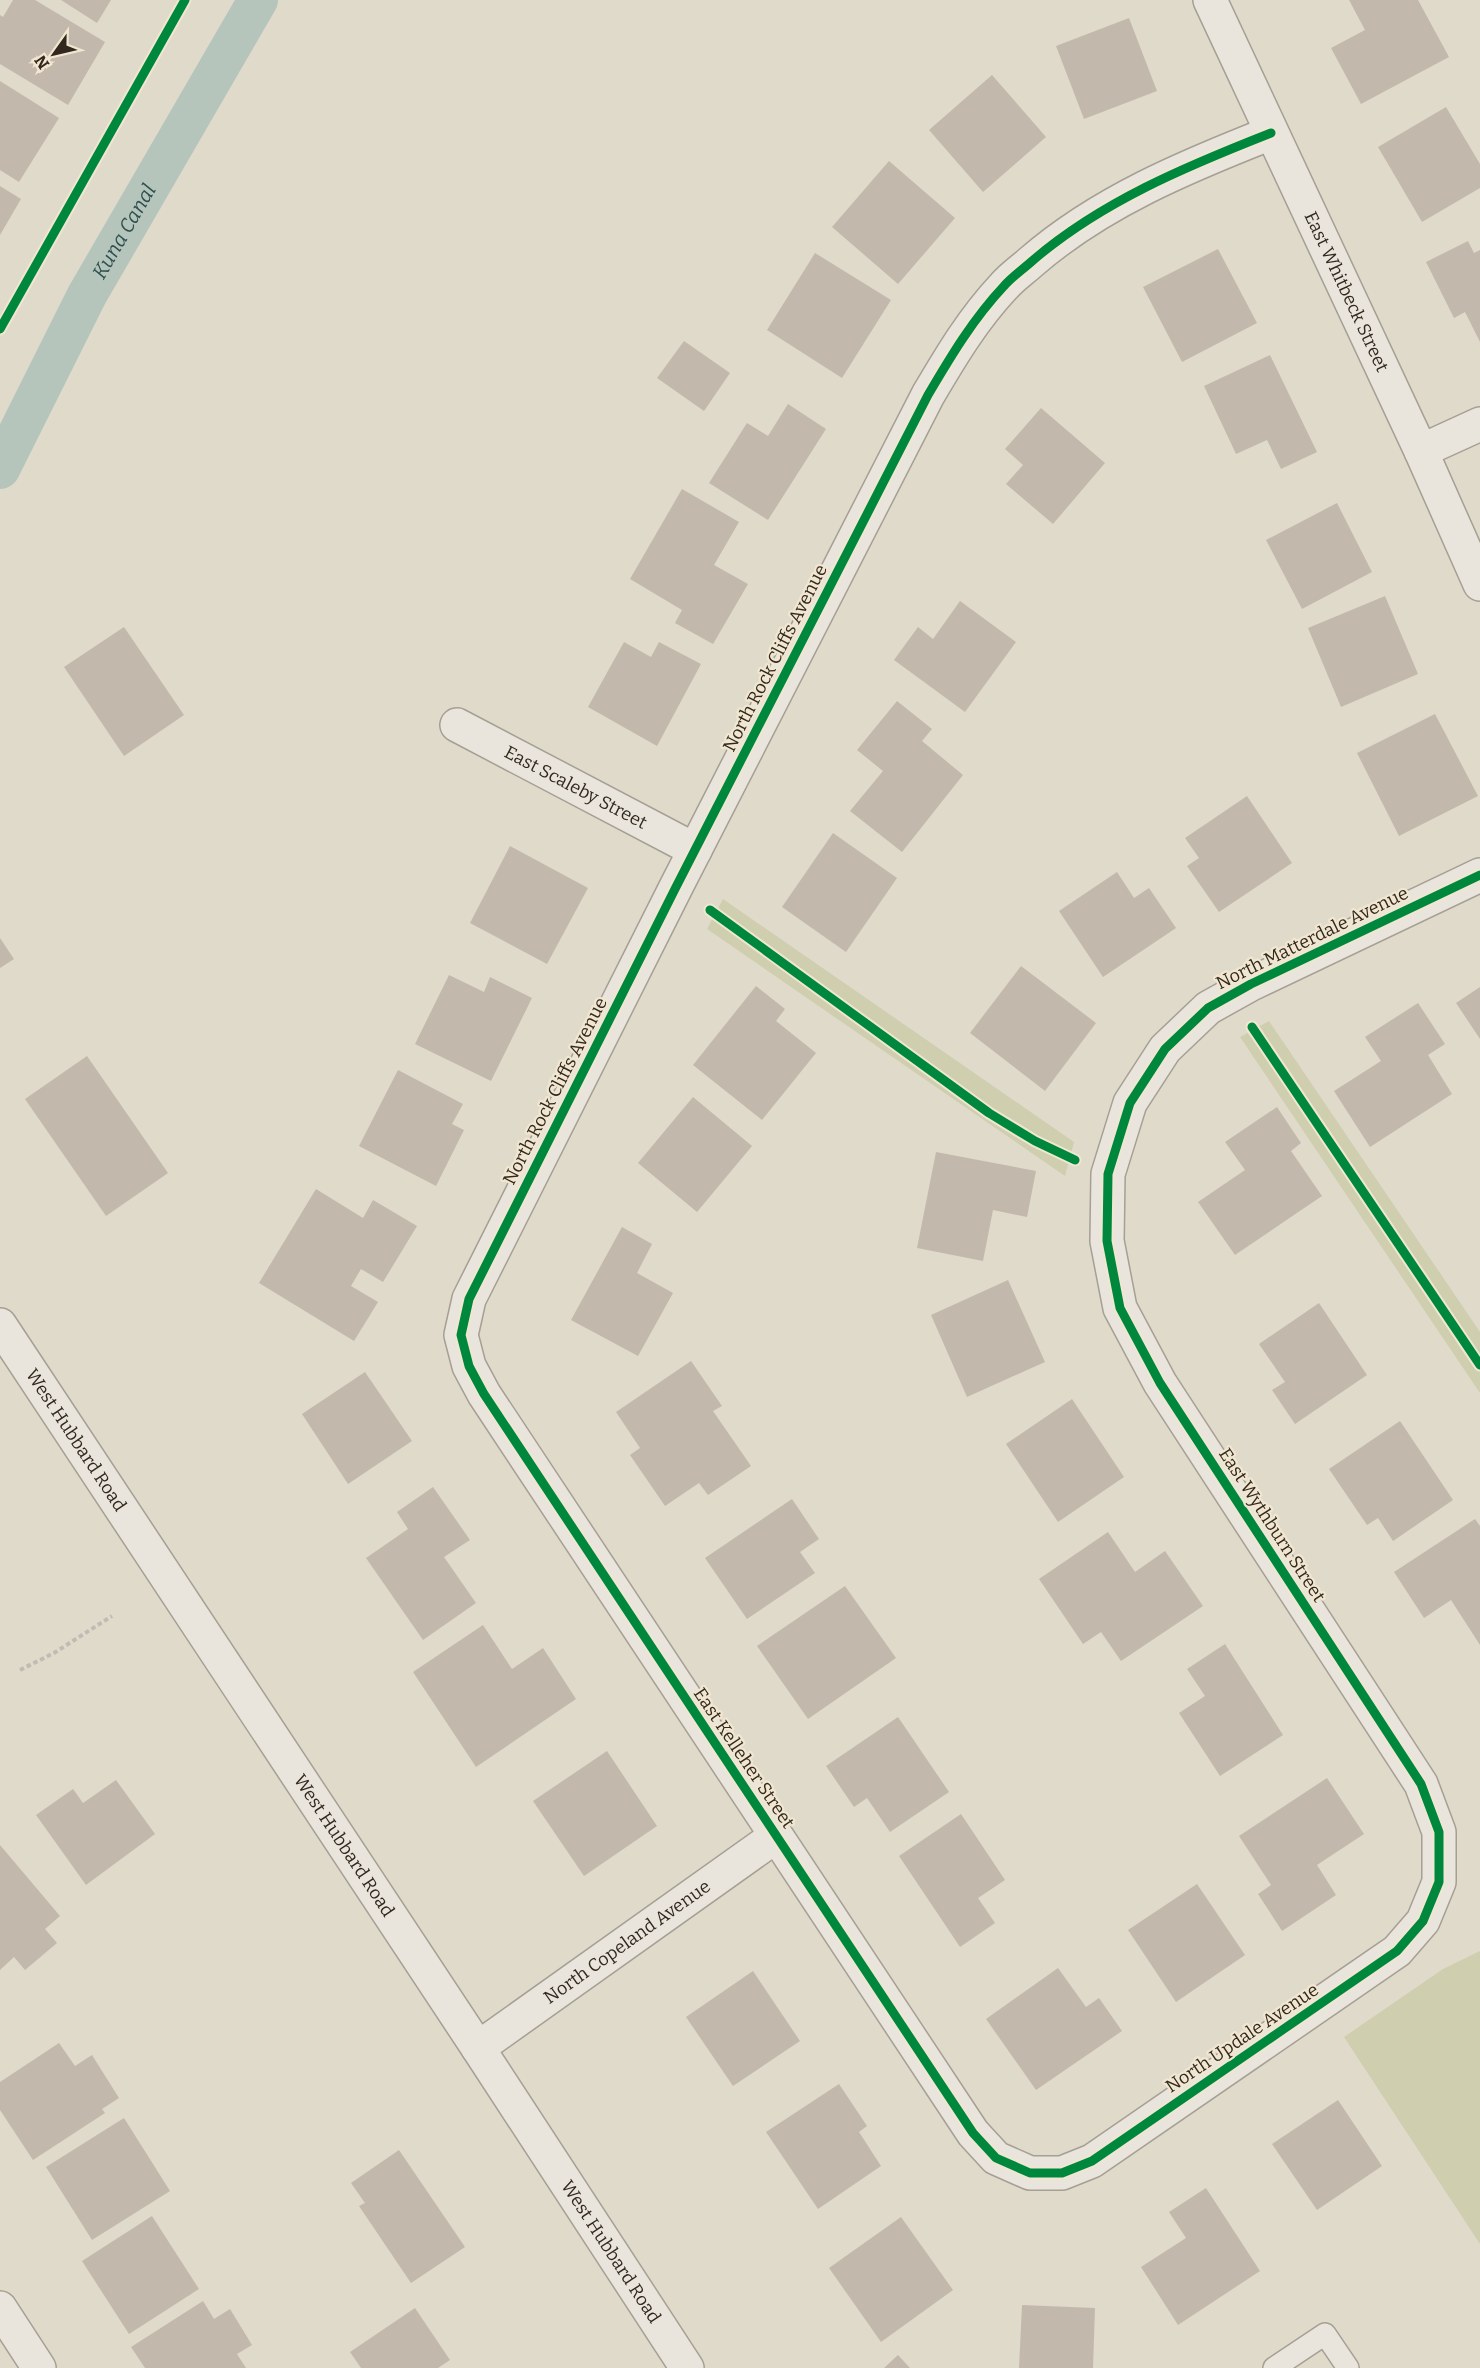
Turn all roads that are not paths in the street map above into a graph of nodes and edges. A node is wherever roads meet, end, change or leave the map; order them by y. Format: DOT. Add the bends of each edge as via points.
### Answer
graph roads {
  1 [pos="1210,0"];
  2 [pos="1271,133"];
  3 [pos="1480,424"];
  4 [pos="1421,451"];
  5 [pos="1480,584"];
  6 [pos="457,725"];
  7 [pos="695,850"];
  8 [pos="1480,875"];
  9 [pos="1108,1174"];
  10 [pos="0,1325"];
  11 [pos="461,1335"];
  12 [pos="776,1836"];
  13 [pos="1439,1882"];
  14 [pos="478,2048"];
  15 [pos="1030,2173"];
  16 [pos="0,2308"];
  17 [pos="39,2368"];
  18 [pos="687,2368"];
  19 [pos="1275,2368"];
  20 [pos="1348,2368"];
  1 -- 2 [label="street, East Whitbeck Street"];
  2 -- 4 [label="street, East Whitbeck Street"];
  2 -- 7 [label="street, North Rock Cliffs Avenue" via="1107,207 1055,241 1005,285 964,334 928,395"];
  3 -- 4 [label="street"];
  4 -- 5 [label="street, East Whitbeck Street"];
  6 -- 7 [label="street, East Scaleby Street"];
  7 -- 11 [label="street, North Rock Cliffs Avenue" via="469,1299"];
  8 -- 9 [label="street, North Matterdale Avenue" via="1208,1008 1165,1048 1130,1103"];
  9 -- 13 [label="street, East Wythburn Street" via="1107,1241 1120,1308 1160,1383 1421,1784 1439,1832"];
  10 -- 14 [label="street, West Hubbard Road"];
  11 -- 12 [label="street, East Kelleher Street" via="469,1366 484,1394"];
  12 -- 14 [label="street, North Copeland Avenue"];
  12 -- 15 [label="street, East Kelleher Street" via="973,2133 996,2157"];
  13 -- 15 [label="street, North Updale Avenue" via="1423,1921 1397,1952 1092,2161 1062,2173"];
  14 -- 18 [label="street, West Hubbard Road"];
  16 -- 17 [label="street"];
  19 -- 20 [label="lane" via="1325,2334"];
}
